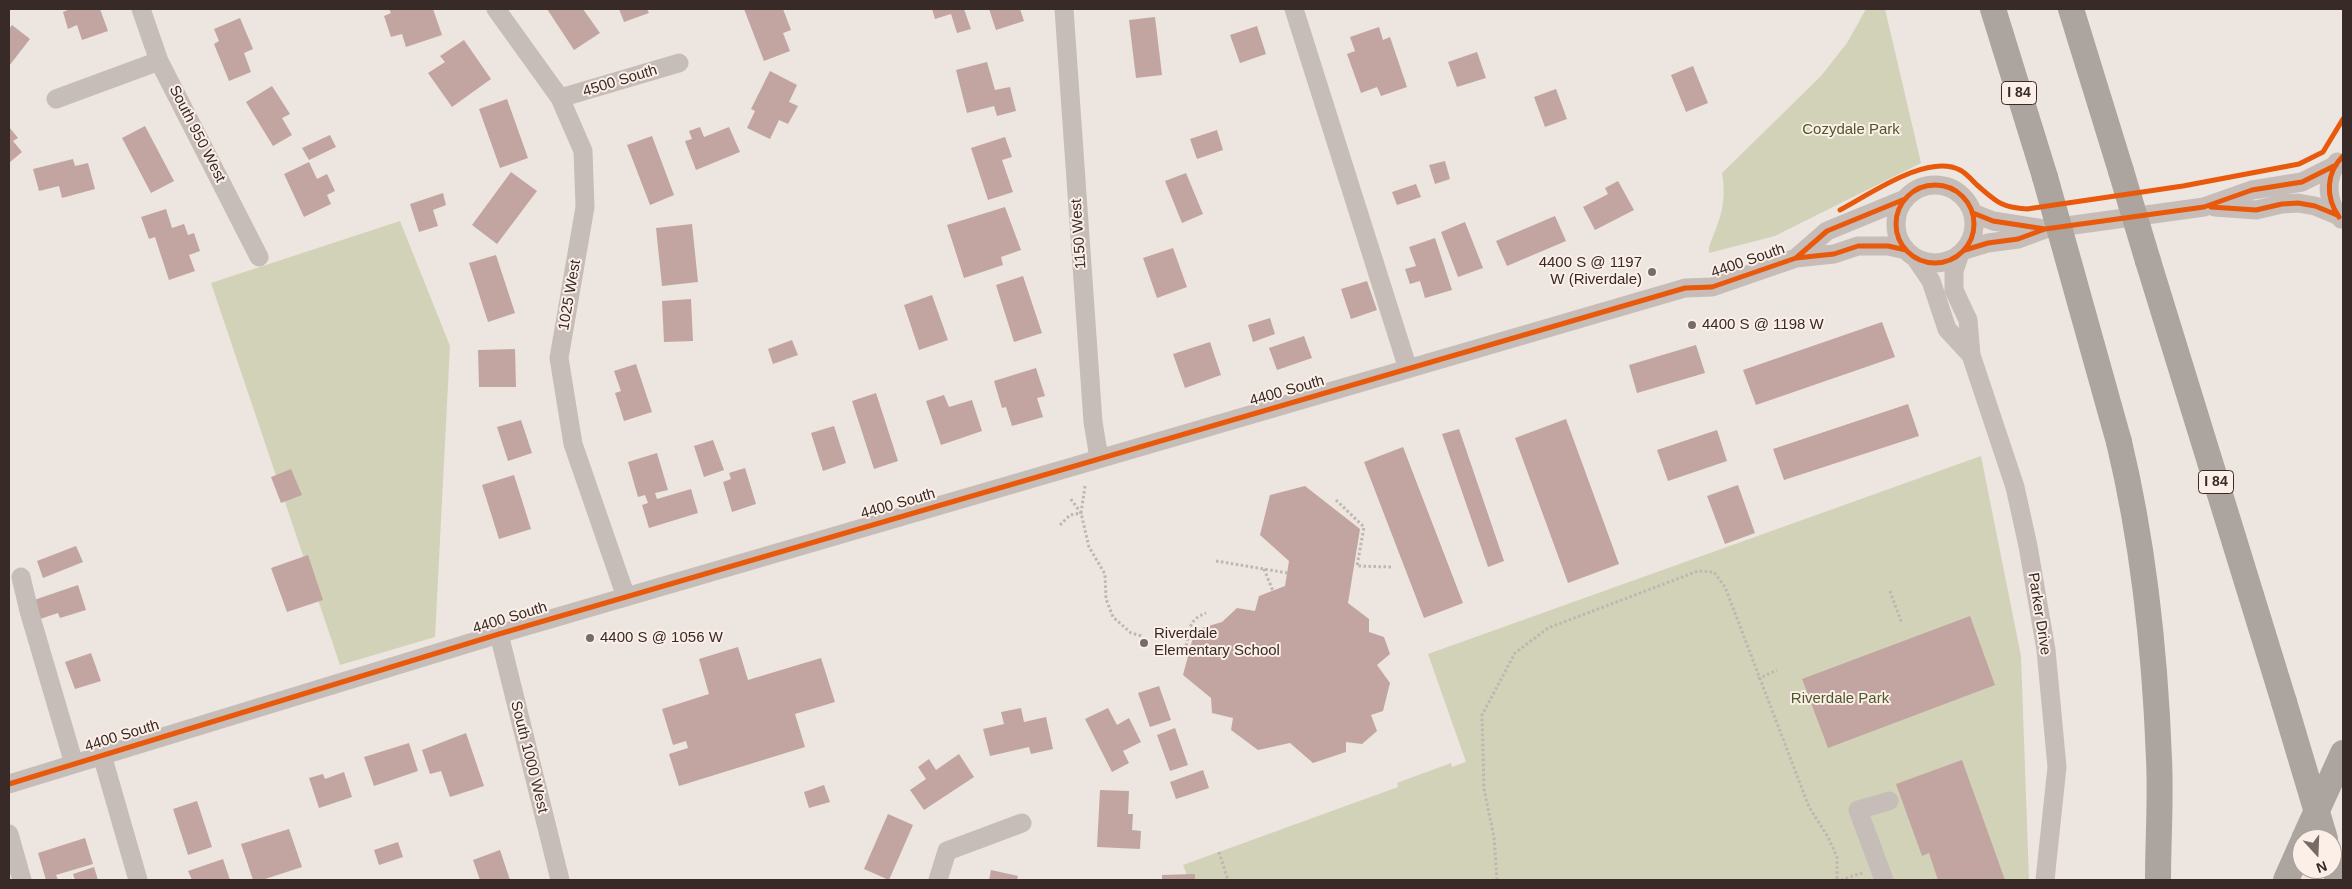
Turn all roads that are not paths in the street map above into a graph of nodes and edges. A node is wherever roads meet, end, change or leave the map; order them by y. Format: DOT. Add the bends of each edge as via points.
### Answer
graph roads {
  1 [pos="141,9"];
  2 [pos="496,9"];
  3 [pos="1064,9"];
  4 [pos="1294,9"];
  5 [pos="1993,9"];
  6 [pos="2071,9"];
  7 [pos="159,60"];
  8 [pos="679,63"];
  9 [pos="560,98"];
  10 [pos="56,99"];
  11 [pos="2339,160"];
  12 [pos="1905,199"];
  13 [pos="2204,207"];
  14 [pos="1973,212"];
  15 [pos="2340,218"];
  16 [pos="2045,229"];
  17 [pos="1962,253"];
  18 [pos="1911,254"];
  19 [pos="259,257"];
  20 [pos="1796,258"];
  21 [pos="1970,355"];
  22 [pos="1408,369"];
  23 [pos="1099,458"];
  24 [pos="21,577"];
  25 [pos="626,597"];
  26 [pos="499,634"];
  27 [pos="2343,753"];
  28 [pos="102,755"];
  29 [pos="74,764"];
  30 [pos="9,784"];
  31 [pos="1890,801"];
  32 [pos="1022,822"];
  33 [pos="2309,829"];
  34 [pos="2322,829"];
  35 [pos="9,834"];
  36 [pos="2292,866"];
  37 [pos="1876,875"];
  38 [pos="22,880"];
  39 [pos="138,880"];
  40 [pos="560,880"];
  41 [pos="938,880"];
  42 [pos="2046,880"];
  43 [pos="2158,880"];
  44 [pos="2286,880"];
  1 -- 7 [label="street, South 950 West"];
  2 -- 9 [label="street, 1025 West"];
  3 -- 23 [label="street, 1150 West" via="1093,422"];
  4 -- 22 [label="street"];
  5 -- 43 [label="highway, I 84, bridge" via="2045,177 2134,504 2150,626 2159,760"];
  6 -- 34 [label="highway, I 84, bridge"];
  7 -- 10 [label="street"];
  7 -- 19 [label="street, South 950 West"];
  8 -- 9 [label="street, 4500 South"];
  9 -- 25 [label="street, 1025 West" via="583,151 585,207 559,358 573,444"];
  11 -- 13 [label="street" via="2302,182 2252,190"];
  11 -- 15 [label="street" via="2331,174 2329,188 2330,201"];
  12 -- 14 [label="street" via="1923,187 1942,185 1960,194"];
  12 -- 18 [label="street" via="1898,211 1896,225 1898,236"];
  12 -- 20 [label="street" via="1827,232"];
  13 -- 15 [label="street" via="2256,210 2298,203 2316,206"];
  13 -- 16 [label="street"];
  14 -- 16 [label="street" via="1993,221"];
  14 -- 17 [label="street" via="1974,230"];
  16 -- 17 [label="street"];
  17 -- 18 [label="street" via="1940,263 1929,263"];
  17 -- 21 [label="street, Parker Drive" via="1955,265 1953,284 1968,320"];
  18 -- 20 [label="street" via="1872,244 1834,254"];
  18 -- 21 [label="street, Parker Drive" via="1928,275 1947,329"];
  20 -- 22 [label="street, 4400 South" via="1712,288 1685,288"];
  21 -- 42 [label="street, Parker Drive" via="2015,487 2046,650 2057,767"];
  22 -- 23 [label="street, 4400 South"];
  23 -- 25 [label="street, 4400 South"];
  24 -- 29 [label="street"];
  25 -- 26 [label="street, 4400 South"];
  26 -- 28 [label="street, 4400 South"];
  26 -- 40 [label="street, South 1000 West"];
  27 -- 33 [label="highway"];
  28 -- 29 [label="street, 4400 South"];
  28 -- 39 [label="street"];
  29 -- 30 [label="street, 4400 South"];
  31 -- 37 [label="street" via="1858,810"];
  32 -- 41 [label="street" via="947,851"];
  35 -- 38 [label="street"];
  36 -- 44 [label="highway"];
}
